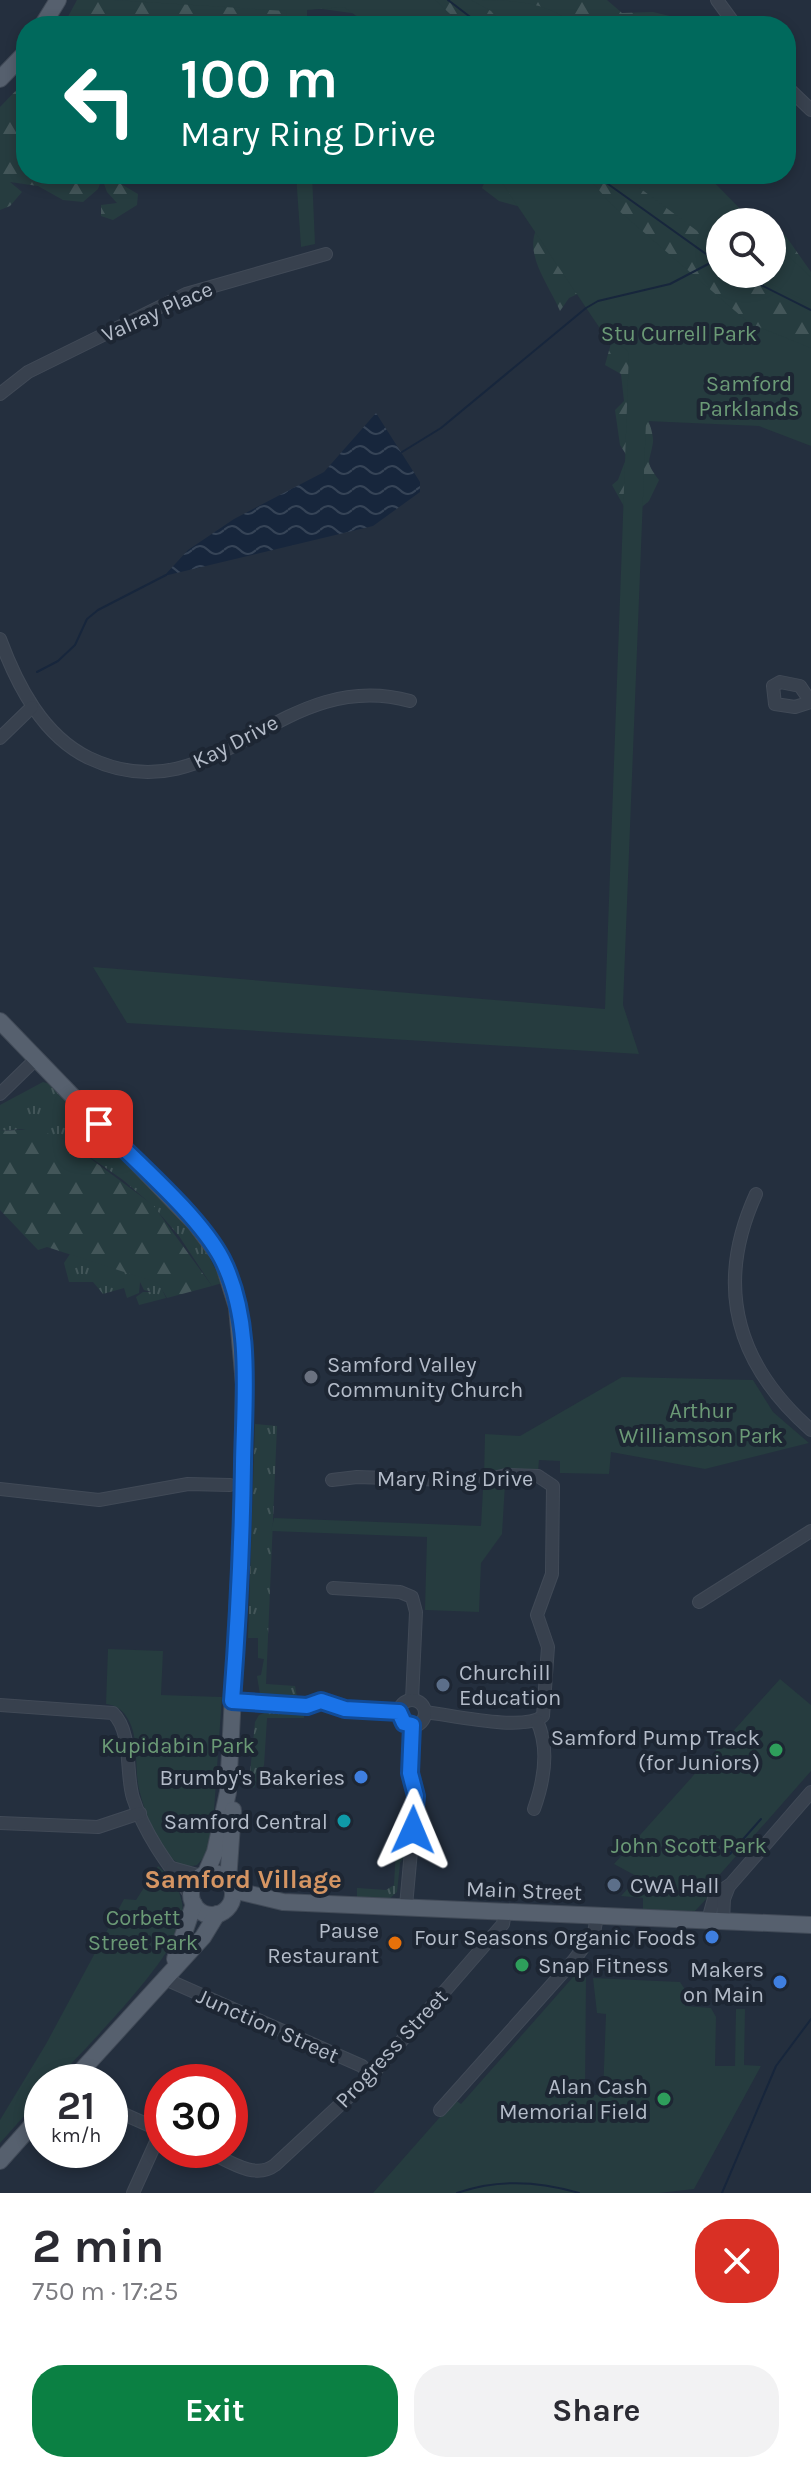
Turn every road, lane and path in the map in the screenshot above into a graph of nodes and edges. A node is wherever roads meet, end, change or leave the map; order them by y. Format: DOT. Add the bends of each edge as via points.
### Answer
graph roads {
  1 [pos="16,62"];
  2 [pos="0,79"];
  3 [pos="796,96"];
  4 [pos="811,110"];
  5 [pos="326,254"];
  6 [pos="0,394"];
  7 [pos="0,639"];
  8 [pos="410,701"];
  9 [pos="32,707"];
  10 [pos="0,738"];
  11 [pos="0,1021"];
  12 [pos="37,1058"];
  13 [pos="0,1094"];
  14 [pos="756,1194"];
  15 [pos="811,1430"];
  16 [pos="332,1480"];
  17 [pos="230,1485"];
  18 [pos="0,1489"];
  19 [pos="811,1531"];
  20 [pos="333,1588"];
  21 [pos="699,1602"];
  22 [pos="412,1700"];
  23 [pos="236,1701"];
  24 [pos="0,1705"];
  25 [pos="399,1712"];
  26 [pos="425,1712"];
  27 [pos="537,1721"];
  28 [pos="412,1725"];
  29 [pos="811,1792"];
  30 [pos="534,1809"];
  31 [pos="140,1813"];
  32 [pos="0,1823"];
  33 [pos="223,1844"];
  34 [pos="172,1868"];
  35 [pos="203,1875"];
  36 [pos="230,1885"];
  37 [pos="193,1900"];
  38 [pos="283,1902"];
  39 [pos="406,1906"];
  40 [pos="221,1912"];
  41 [pos="505,1912"];
  42 [pos="597,1916"];
  43 [pos="716,1920"];
  44 [pos="811,1925"];
  45 [pos="167,1973"];
  46 [pos="87,2064"];
  47 [pos="371,2076"];
  48 [pos="440,2110"];
  49 [pos="24,2134"];
  50 [pos="0,2161"];
  51 [pos="248,2167"];
  52 [pos="145,2168"];
  53 [pos="133,2193"];
  1 -- 2 [label="main road"];
  3 -- 4 [label="street"];
  5 -- 6 [label="street, Valray Place" via="186,294 28,372"];
  7 -- 9 [label="street"];
  8 -- 9 [label="street, Kay Drive" via="356,696 316,703 224,752 191,766 149,774 123,771 76,752"];
  9 -- 10 [label="street"];
  11 -- 12 [label="main road"];
  12 -- 13 [label="street"];
  12 -- 23 [label="main road" via="195,1223 222,1259 240,1318 244,1384"];
  14 -- 15 [label="street" via="734,1257 738,1322 767,1384"];
  16 -- 27 [label="street, Mary Ring Drive" via="480,1481 515,1475 538,1476 553,1486 552,1574 537,1615 548,1647 545,1709"];
  17 -- 18 [label="street" via="188,1484 99,1500"];
  19 -- 21 [label="street"];
  20 -- 22 [label="street" via="412,1597"];
  22 -- 25 [label="street"];
  22 -- 26 [label="street"];
  23 -- 25 [label="street" via="307,1706 321,1701 345,1709"];
  23 -- 33 [label="main road"];
  24 -- 31 [label="street" via="113,1713 123,1729"];
  25 -- 28 [label="street" via="404,1723"];
  26 -- 27 [label="street" via="506,1723"];
  26 -- 28 [label="street"];
  27 -- 30 [label="street" via="545,1746"];
  28 -- 39 [label="street" via="410,1773 416,1796"];
  29 -- 43 [label="street" via="731,1884 715,1895"];
  31 -- 32 [label="street" via="98,1827"];
  31 -- 34 [label="street" via="159,1854"];
  33 -- 35 [label="main road"];
  33 -- 36 [label="main road"];
  34 -- 35 [label="street"];
  34 -- 37 [label="street"];
  35 -- 36 [label="main road" via="217,1874"];
  35 -- 37 [label="main road" via="194,1884"];
  36 -- 38 [label="main road, Main Street"];
  36 -- 40 [label="main road" via="232,1901"];
  37 -- 40 [label="main road" via="204,1914"];
  37 -- 45 [label="main road"];
  38 -- 39 [label="main road, Main Street"];
  38 -- 40 [label="main road, Main Street"];
  39 -- 41 [label="main road, Main Street"];
  40 -- 45 [label="main road"];
  41 -- 42 [label="main road, Main Street"];
  41 -- 47 [label="street, Progress Street" via="503,1924"];
  42 -- 43 [label="main road, Main Street"];
  42 -- 48 [label="street" via="594,1933 574,1960"];
  43 -- 44 [label="main road, Main Street"];
  45 -- 46 [label="main road"];
  45 -- 47 [label="street, Junction Street" via="362,2066"];
  47 -- 51 [label="street, Progress Street" via="275,2165 262,2172"];
  49 -- 50 [label="main road"];
  52 -- 53 [label="street"];
}
